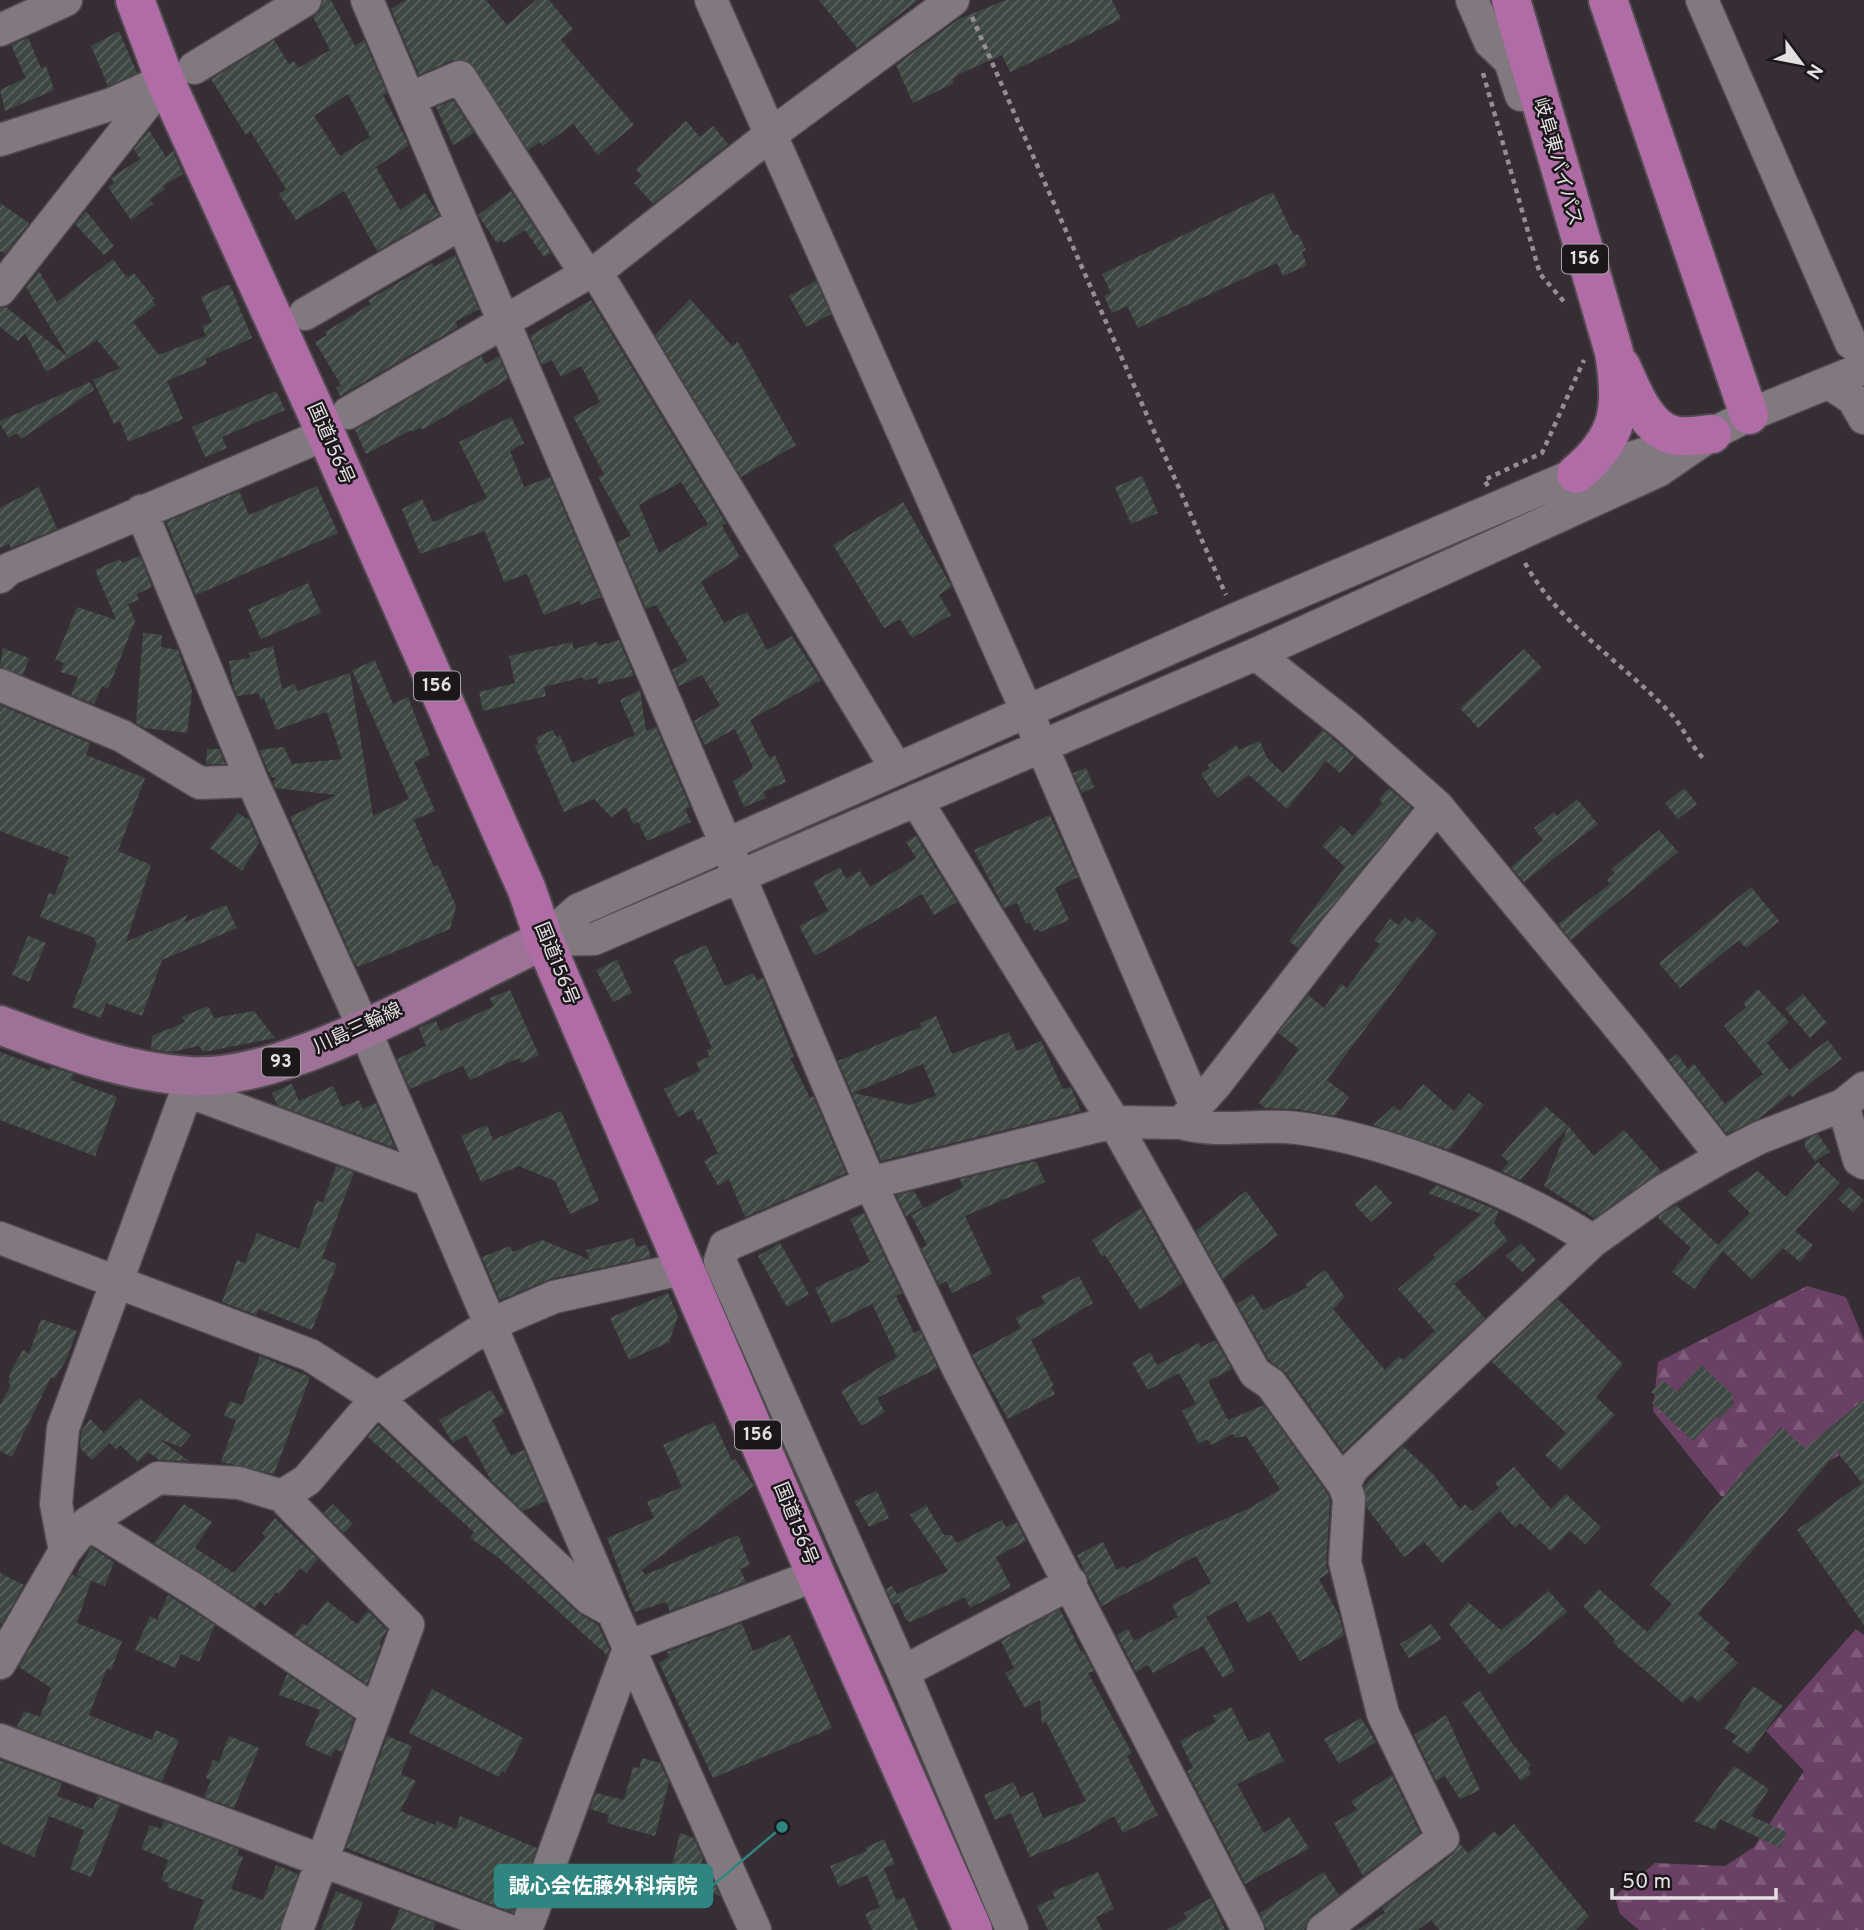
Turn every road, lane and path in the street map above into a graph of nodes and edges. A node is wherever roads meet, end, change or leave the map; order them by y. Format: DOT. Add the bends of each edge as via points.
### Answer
graph roads {
  1 [pos="66,0"];
  2 [pos="135,0"];
  3 [pos="305,0"];
  4 [pos="367,0"];
  5 [pos="711,0"];
  6 [pos="1472,0"];
  7 [pos="1608,0"];
  8 [pos="1702,0"];
  9 [pos="961,6"];
  10 [pos="1507,25"];
  11 [pos="0,30"];
  12 [pos="179,74"];
  13 [pos="411,98"];
  14 [pos="770,135"];
  15 [pos="0,140"];
  16 [pos="1776,170"];
  17 [pos="462,223"];
  18 [pos="591,273"];
  19 [pos="2,285"];
  20 [pos="305,314"];
  21 [pos="1570,314"];
  22 [pos="504,322"];
  23 [pos="1860,343"];
  24 [pos="1597,351"];
  25 [pos="1829,383"];
  26 [pos="1749,415"];
  27 [pos="1864,418"];
  28 [pos="337,423"];
  29 [pos="1712,434"];
  30 [pos="1576,474"];
  31 [pos="1489,489"];
  32 [pos="141,510"];
  33 [pos="1525,562"];
  34 [pos="0,577"];
  35 [pos="1236,619"];
  36 [pos="1256,654"];
  37 [pos="0,685"];
  38 [pos="1028,713"];
  39 [pos="1041,746"];
  40 [pos="1706,761"];
  41 [pos="896,768"];
  42 [pos="252,781"];
  43 [pos="916,800"];
  44 [pos="1437,806"];
  45 [pos="726,847"];
  46 [pos="739,878"];
  47 [pos="544,940"];
  48 [pos="0,1025"];
  49 [pos="364,1028"];
  50 [pos="190,1084"];
  51 [pos="1853,1097"];
  52 [pos="1188,1113"];
  53 [pos="1114,1122"];
  54 [pos="1722,1157"];
  55 [pos="1864,1163"];
  56 [pos="428,1180"];
  57 [pos="870,1183"];
  58 [pos="0,1238"];
  59 [pos="1593,1241"];
  60 [pos="686,1268"];
  61 [pos="117,1282"];
  62 [pos="489,1325"];
  63 [pos="377,1398"];
  64 [pos="1343,1485"];
  65 [pos="282,1496"];
  66 [pos="87,1523"];
  67 [pos="65,1551"];
  68 [pos="816,1576"];
  69 [pos="1071,1583"];
  70 [pos="613,1612"];
  71 [pos="630,1646"];
  72 [pos="0,1663"];
  73 [pos="903,1672"];
  74 [pos="376,1712"];
  75 [pos="0,1740"];
  76 [pos="323,1862"];
  77 [pos="297,1930"];
  78 [pos="507,1930"];
  79 [pos="526,1930"];
  80 [pos="755,1930"];
  81 [pos="973,1930"];
  82 [pos="1012,1930"];
  83 [pos="1248,1930"];
  84 [pos="1323,1930"];
  1 -- 11 [label="street"];
  2 -- 12 [label="highway, 国道156号 / 156"];
  3 -- 12 [label="street"];
  4 -- 13 [label="street"];
  5 -- 14 [label="street"];
  6 -- 10 [label="street"];
  7 -- 26 [label="highway"];
  8 -- 16 [label="street"];
  9 -- 14 [label="street"];
  9 -- 35 [label="path"];
  10 -- 21 [label="path" via="1480,52 1480,64 1540,274 1566,302"];
  10 -- 24 [label="highway, 岐阜東バイパス / 156" via="1587,266"];
  12 -- 15 [label="street" via="112,104"];
  12 -- 19 [label="street"];
  12 -- 28 [label="highway, 国道156号 / 156"];
  13 -- 17 [label="street"];
  13 -- 18 [label="street" via="460,77"];
  14 -- 18 [label="street"];
  14 -- 38 [label="street"];
  16 -- 23 [label="street"];
  16 -- 25 [label="street" via="1777,219 1835,355"];
  17 -- 20 [label="street"];
  17 -- 22 [label="street"];
  18 -- 22 [label="street"];
  18 -- 41 [label="street"];
  22 -- 28 [label="street"];
  22 -- 45 [label="street"];
  23 -- 25 [label="street"];
  24 -- 29 [label="highway" via="1656,425 1674,435"];
  24 -- 30 [label="highway, 岐阜東バイパス / 156" via="1621,393 1619,411 1604,446"];
  24 -- 31 [label="path" via="1584,362 1542,453 1484,480"];
  25 -- 26 [label="street"];
  25 -- 27 [label="street" via="1853,399"];
  26 -- 29 [label="street"];
  28 -- 32 [label="street"];
  28 -- 47 [label="highway, 国道156号 / 156"];
  29 -- 30 [label="street"];
  29 -- 36 [label="street" via="1658,471"];
  30 -- 35 [label="street"];
  32 -- 34 [label="street"];
  32 -- 42 [label="street"];
  33 -- 40 [label="path" via="1573,622 1671,714"];
  35 -- 38 [label="street"];
  36 -- 39 [label="street"];
  36 -- 44 [label="street"];
  37 -- 42 [label="street" via="122,736 200,783"];
  38 -- 39 [label="street"];
  38 -- 41 [label="street"];
  39 -- 43 [label="street"];
  39 -- 52 [label="street"];
  41 -- 45 [label="street"];
  42 -- 49 [label="street"];
  43 -- 46 [label="street"];
  43 -- 53 [label="street"];
  44 -- 52 [label="street"];
  44 -- 54 [label="street"];
  45 -- 46 [label="street"];
  45 -- 47 [label="street" via="578,910"];
  46 -- 47 [label="street" via="594,939"];
  46 -- 57 [label="street"];
  47 -- 49 [label="main road, 川島三輪線 / 93"];
  47 -- 60 [label="highway, 国道156号 / 156"];
  48 -- 50 [label="main road, 川島三輪線 / 93" via="127,1069"];
  49 -- 50 [label="main road, 川島三輪線 / 93" via="295,1058"];
  49 -- 56 [label="street"];
  50 -- 56 [label="street"];
  50 -- 61 [label="street"];
  51 -- 54 [label="street"];
  51 -- 55 [label="street" via="1859,1160"];
  52 -- 53 [label="street"];
  52 -- 59 [label="street" via="1207,1130 1295,1128 1362,1142 1455,1174 1562,1220"];
  53 -- 57 [label="street"];
  53 -- 64 [label="street" via="1255,1373 1272,1384"];
  54 -- 59 [label="street" via="1663,1191"];
  56 -- 62 [label="street"];
  57 -- 69 [label="street" via="959,1370"];
  57 -- 73 [label="street" via="725,1246 720,1261"];
  58 -- 61 [label="street"];
  59 -- 64 [label="street" via="1352,1469"];
  60 -- 62 [label="street" via="554,1297"];
  60 -- 68 [label="highway, 国道156号 / 156"];
  61 -- 63 [label="street" via="310,1355"];
  61 -- 67 [label="street" via="63,1428 56,1504"];
  62 -- 63 [label="street"];
  62 -- 70 [label="street"];
  63 -- 65 [label="street" via="307,1480"];
  63 -- 70 [label="street" via="590,1599"];
  64 -- 84 [label="street" via="1349,1498 1345,1562 1383,1714 1443,1838"];
  65 -- 66 [label="street" via="239,1483 159,1478"];
  65 -- 74 [label="street" via="408,1625"];
  66 -- 67 [label="street"];
  66 -- 74 [label="street"];
  67 -- 72 [label="street"];
  68 -- 71 [label="street"];
  68 -- 81 [label="highway, 国道156号 / 156"];
  69 -- 73 [label="street"];
  69 -- 83 [label="street"];
  70 -- 71 [label="street"];
  71 -- 79 [label="street"];
  71 -- 80 [label="street"];
  73 -- 82 [label="street"];
  74 -- 76 [label="street"];
  75 -- 76 [label="street"];
  76 -- 77 [label="street"];
  76 -- 78 [label="street"];
}
